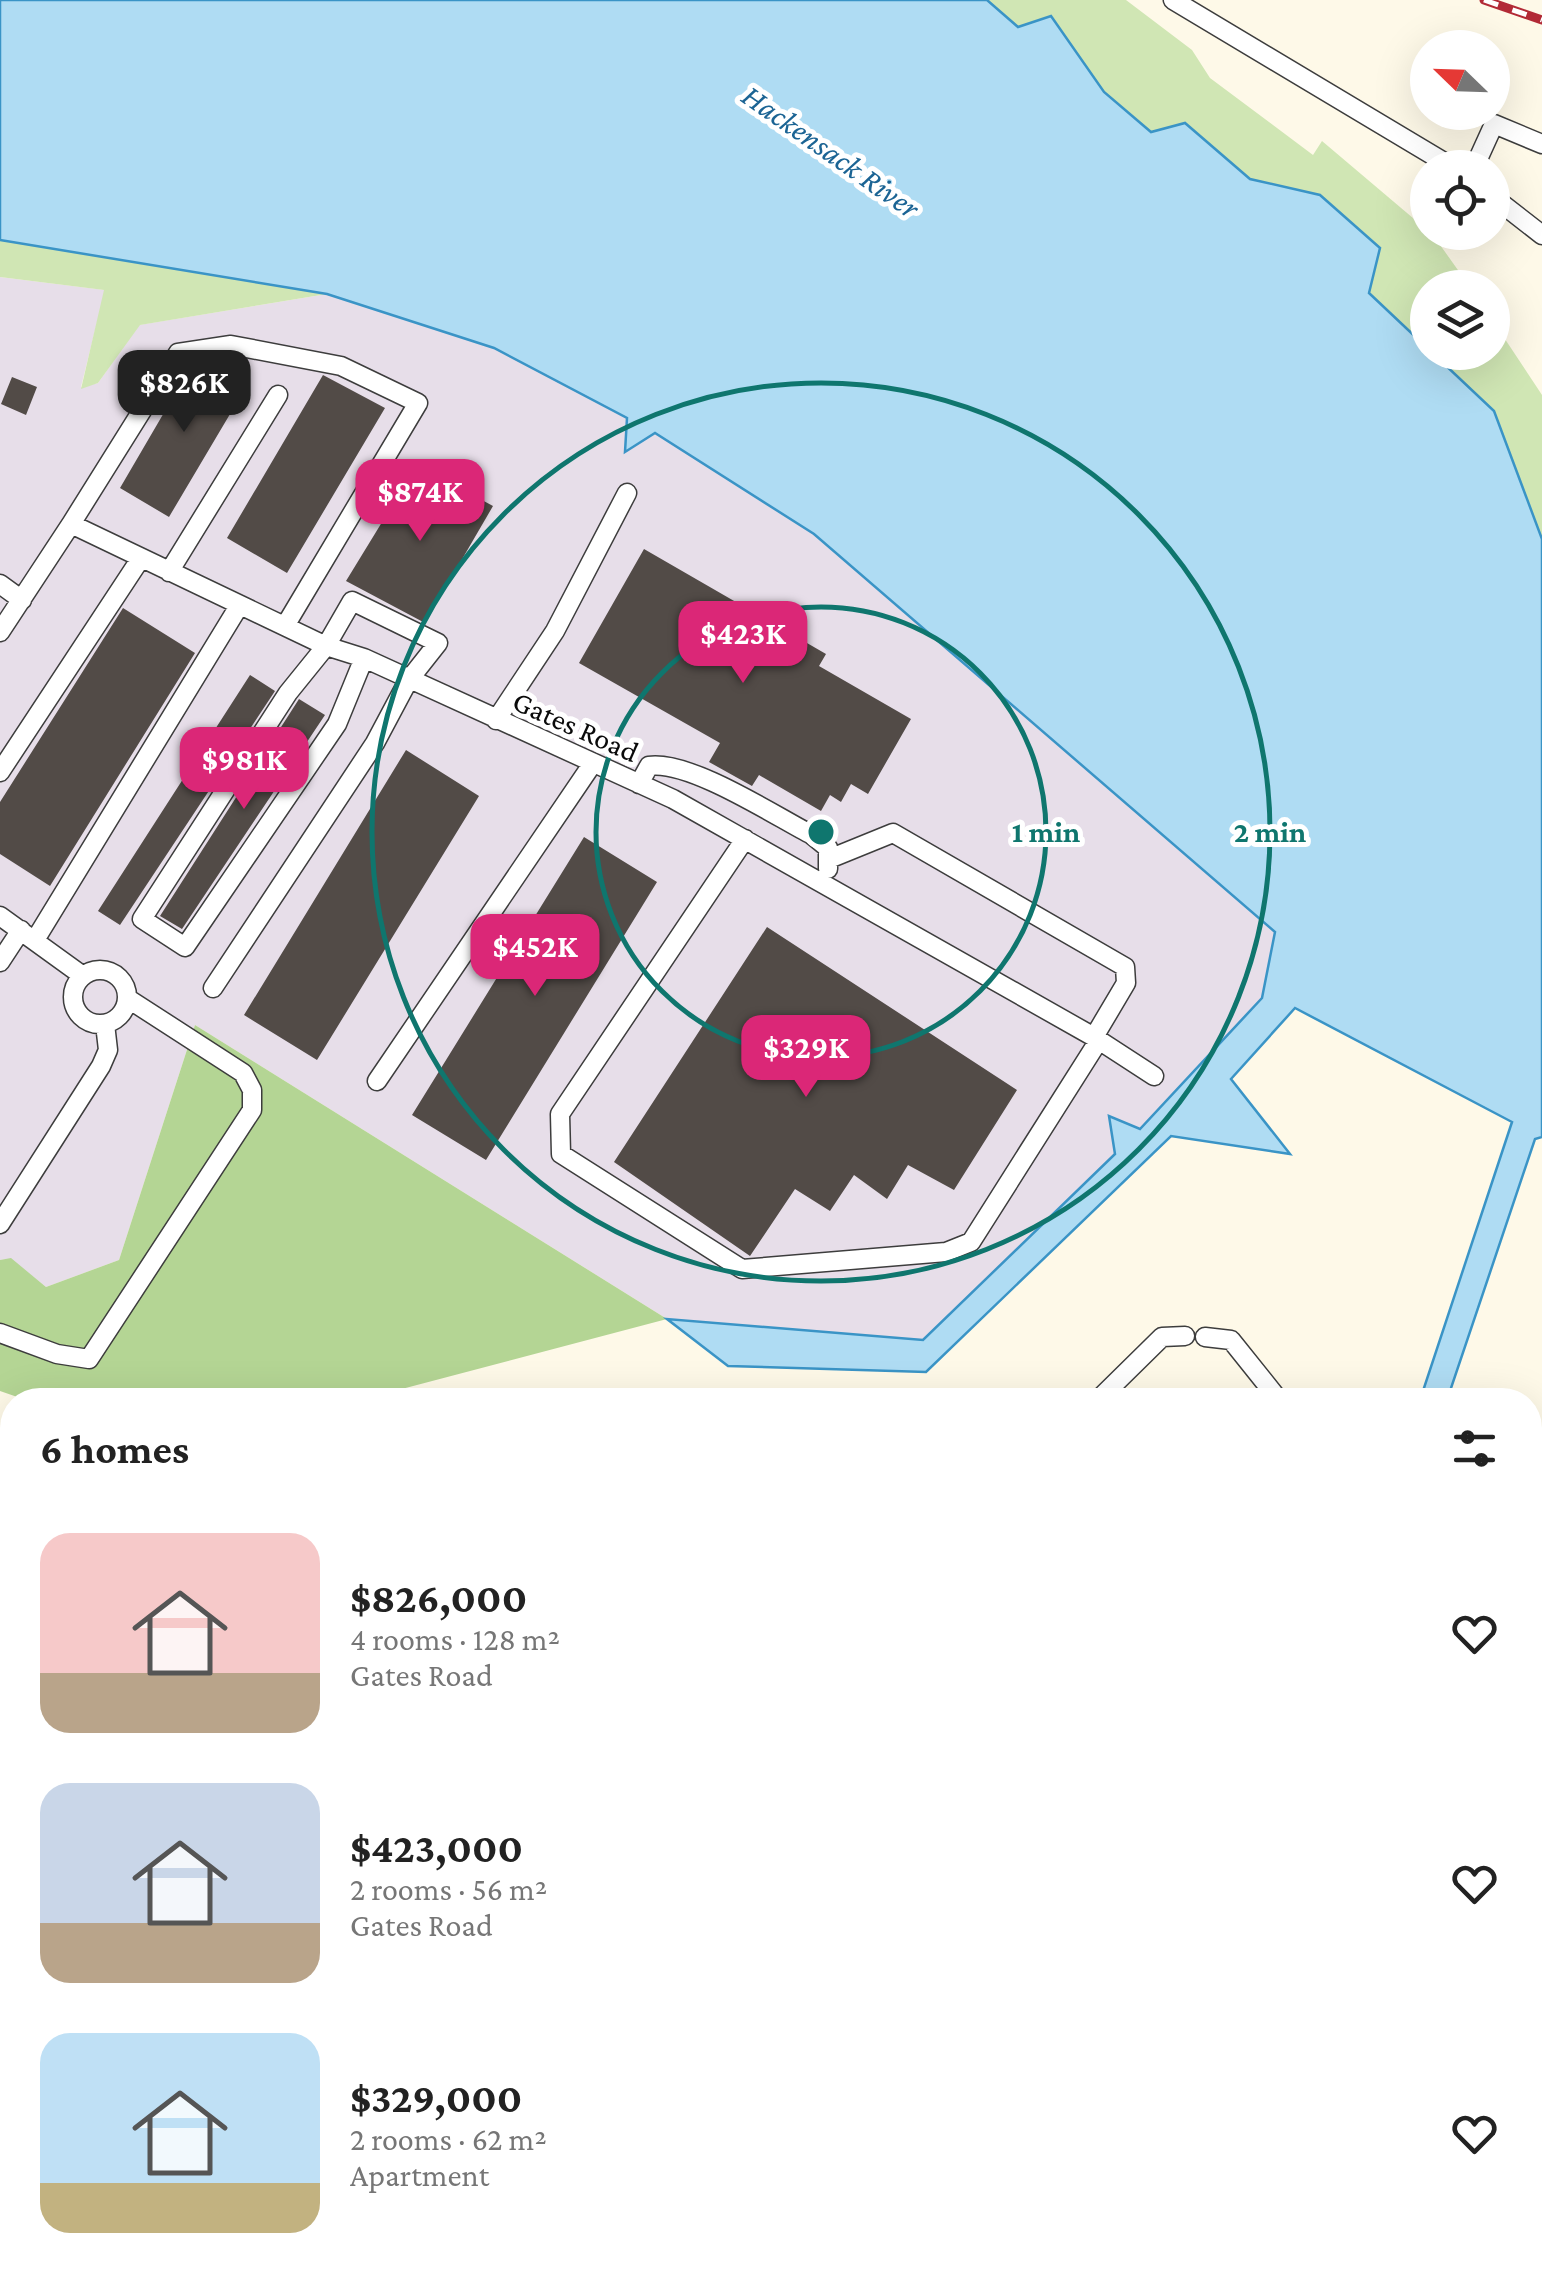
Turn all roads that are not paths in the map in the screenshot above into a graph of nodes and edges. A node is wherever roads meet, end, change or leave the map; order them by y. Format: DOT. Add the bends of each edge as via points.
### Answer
graph roads {
  1 [pos="1173,0"];
  2 [pos="1542,144"];
  3 [pos="1424,150"];
  4 [pos="1482,150"];
  5 [pos="1510,210"];
  6 [pos="1542,234"];
  7 [pos="278,395"];
  8 [pos="627,493"];
  9 [pos="71,524"];
  10 [pos="141,558"];
  11 [pos="169,572"];
  12 [pos="0,584"];
  13 [pos="22,600"];
  14 [pos="239,606"];
  15 [pos="285,626"];
  16 [pos="0,632"];
  17 [pos="326,646"];
  18 [pos="364,658"];
  19 [pos="408,681"];
  20 [pos="496,720"];
  21 [pos="593,763"];
  22 [pos="0,772"];
  23 [pos="639,784"];
  24 [pos="745,840"];
  25 [pos="830,859"];
  26 [pos="824,884"];
  27 [pos="0,916"];
  28 [pos="28,935"];
  29 [pos="0,962"];
  30 [pos="82,976"];
  31 [pos="213,988"];
  32 [pos="127,998"];
  33 [pos="105,1024"];
  34 [pos="1097,1039"];
  35 [pos="1154,1076"];
  36 [pos="377,1081"];
  37 [pos="0,1224"];
  38 [pos="0,1333"];
  39 [pos="1185,1336"];
  40 [pos="1205,1337"];
  41 [pos="1110,1388"];
  42 [pos="1269,1388"];
  1 -- 3 [label="street"];
  2 -- 4 [label="street" via="1494,124"];
  5 -- 6 [label="street"];
  7 -- 11 [label="street"];
  8 -- 20 [label="street" via="555,631"];
  9 -- 10 [label="street, Gates Road"];
  9 -- 13 [label="street"];
  9 -- 15 [label="street" via="178,353 231,345 341,366 418,403"];
  10 -- 11 [label="street, Gates Road"];
  10 -- 22 [label="street"];
  11 -- 14 [label="street, Gates Road"];
  12 -- 13 [label="street"];
  13 -- 16 [label="street"];
  14 -- 15 [label="street, Gates Road"];
  14 -- 28 [label="street"];
  15 -- 17 [label="street, Gates Road"];
  17 -- 18 [label="street, Gates Road"];
  17 -- 18 [label="street" via="288,693 142,919 185,947 337,724"];
  17 -- 19 [label="street" via="352,600 438,643"];
  18 -- 19 [label="street, Gates Road"];
  19 -- 20 [label="street, Gates Road"];
  19 -- 31 [label="street"];
  20 -- 21 [label="street, Gates Road"];
  21 -- 23 [label="street, Gates Road"];
  21 -- 36 [label="street"];
  23 -- 24 [label="street, Gates Road"];
  23 -- 25 [label="street" via="656,765 698,778 812,836 828,848"];
  24 -- 26 [label="street, Gates Road"];
  24 -- 34 [label="street" via="560,1114 560,1154 742,1269 946,1252 971,1242"];
  25 -- 26 [label="street"];
  25 -- 34 [label="street" via="893,833 1125,967 1126,983"];
  26 -- 34 [label="street, Gates Road"];
  27 -- 28 [label="street"];
  28 -- 29 [label="street"];
  28 -- 30 [label="street"];
  30 -- 32 [label="street" via="99,970 116,975"];
  30 -- 33 [label="street" via="73,991 75,1009 88,1022"];
  32 -- 33 [label="street" via="120,1015"];
  32 -- 38 [label="street" via="243,1072 252,1110 89,1359"];
  33 -- 37 [label="street" via="108,1050 101,1066"];
  34 -- 35 [label="street, Gates Road"];
  39 -- 41 [label="street" via="1162,1337"];
  40 -- 42 [label="street" via="1231,1340"];
}
